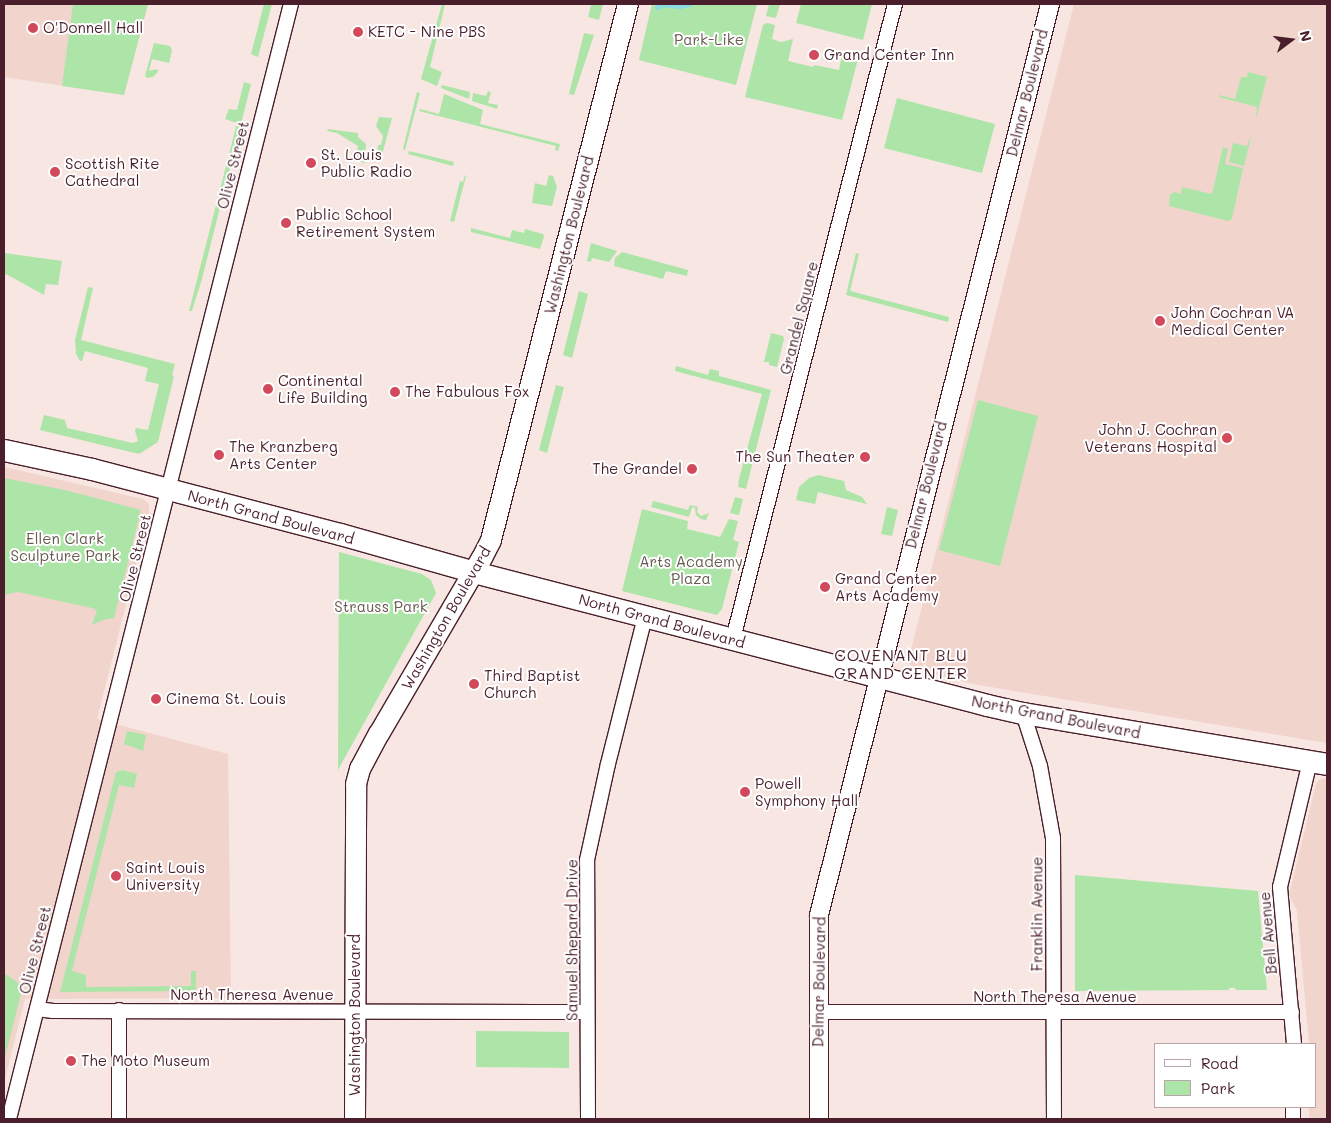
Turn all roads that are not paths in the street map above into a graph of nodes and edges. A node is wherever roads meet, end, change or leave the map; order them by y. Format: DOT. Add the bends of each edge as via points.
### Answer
graph roads {
  1 [pos="291,4"];
  2 [pos="628,4"];
  3 [pos="896,4"];
  4 [pos="1050,4"];
  5 [pos="4,450"];
  6 [pos="169,490"];
  7 [pos="474,572"];
  8 [pos="646,617"];
  9 [pos="733,639"];
  10 [pos="877,677"];
  11 [pos="1023,713"];
  12 [pos="1319,763"];
  13 [pos="37,1009"];
  14 [pos="119,1010"];
  15 [pos="354,1012"];
  16 [pos="587,1012"];
  17 [pos="818,1012"];
  18 [pos="1292,1012"];
  19 [pos="1053,1014"];
  20 [pos="1294,1043"];
  21 [pos="9,1119"];
  22 [pos="119,1119"];
  23 [pos="355,1119"];
  24 [pos="588,1119"];
  25 [pos="818,1119"];
  26 [pos="1054,1119"];
  1 -- 6 [label="street, Olive Street"];
  2 -- 7 [label="main road, Washington Boulevard" via="495,525"];
  3 -- 9 [label="street, Grandel Square"];
  4 -- 10 [label="street, Delmar Boulevard"];
  5 -- 6 [label="main road, North Grand Boulevard"];
  6 -- 7 [label="main road, North Grand Boulevard"];
  6 -- 13 [label="street, Olive Street"];
  7 -- 8 [label="main road, North Grand Boulevard"];
  7 -- 15 [label="main road, Washington Boulevard" via="360,769 356,784"];
  8 -- 9 [label="main road, North Grand Boulevard"];
  8 -- 16 [label="street, Samuel Shepard Drive" via="587,860"];
  9 -- 10 [label="main road, North Grand Boulevard"];
  10 -- 11 [label="main road, North Grand Boulevard"];
  10 -- 17 [label="street, Delmar Boulevard" via="819,915"];
  11 -- 12 [label="main road, North Grand Boulevard"];
  11 -- 19 [label="street, Franklin Avenue" via="1040,766 1053,838"];
  12 -- 18 [label="street, Bell Avenue" via="1280,887"];
  13 -- 14 [label="street, North Theresa Avenue"];
  13 -- 21 [label="street, Olive Street"];
  14 -- 15 [label="street, North Theresa Avenue"];
  14 -- 22 [label="street"];
  15 -- 16 [label="street, North Theresa Avenue"];
  15 -- 23 [label="main road, Washington Boulevard"];
  16 -- 24 [label="street, Samuel Shepard Drive"];
  17 -- 19 [label="street, North Theresa Avenue"];
  17 -- 25 [label="street, Delmar Boulevard"];
  18 -- 19 [label="street, North Theresa Avenue"];
  18 -- 20 [label="street, Bell Avenue"];
  19 -- 26 [label="street, Franklin Avenue"];
}
